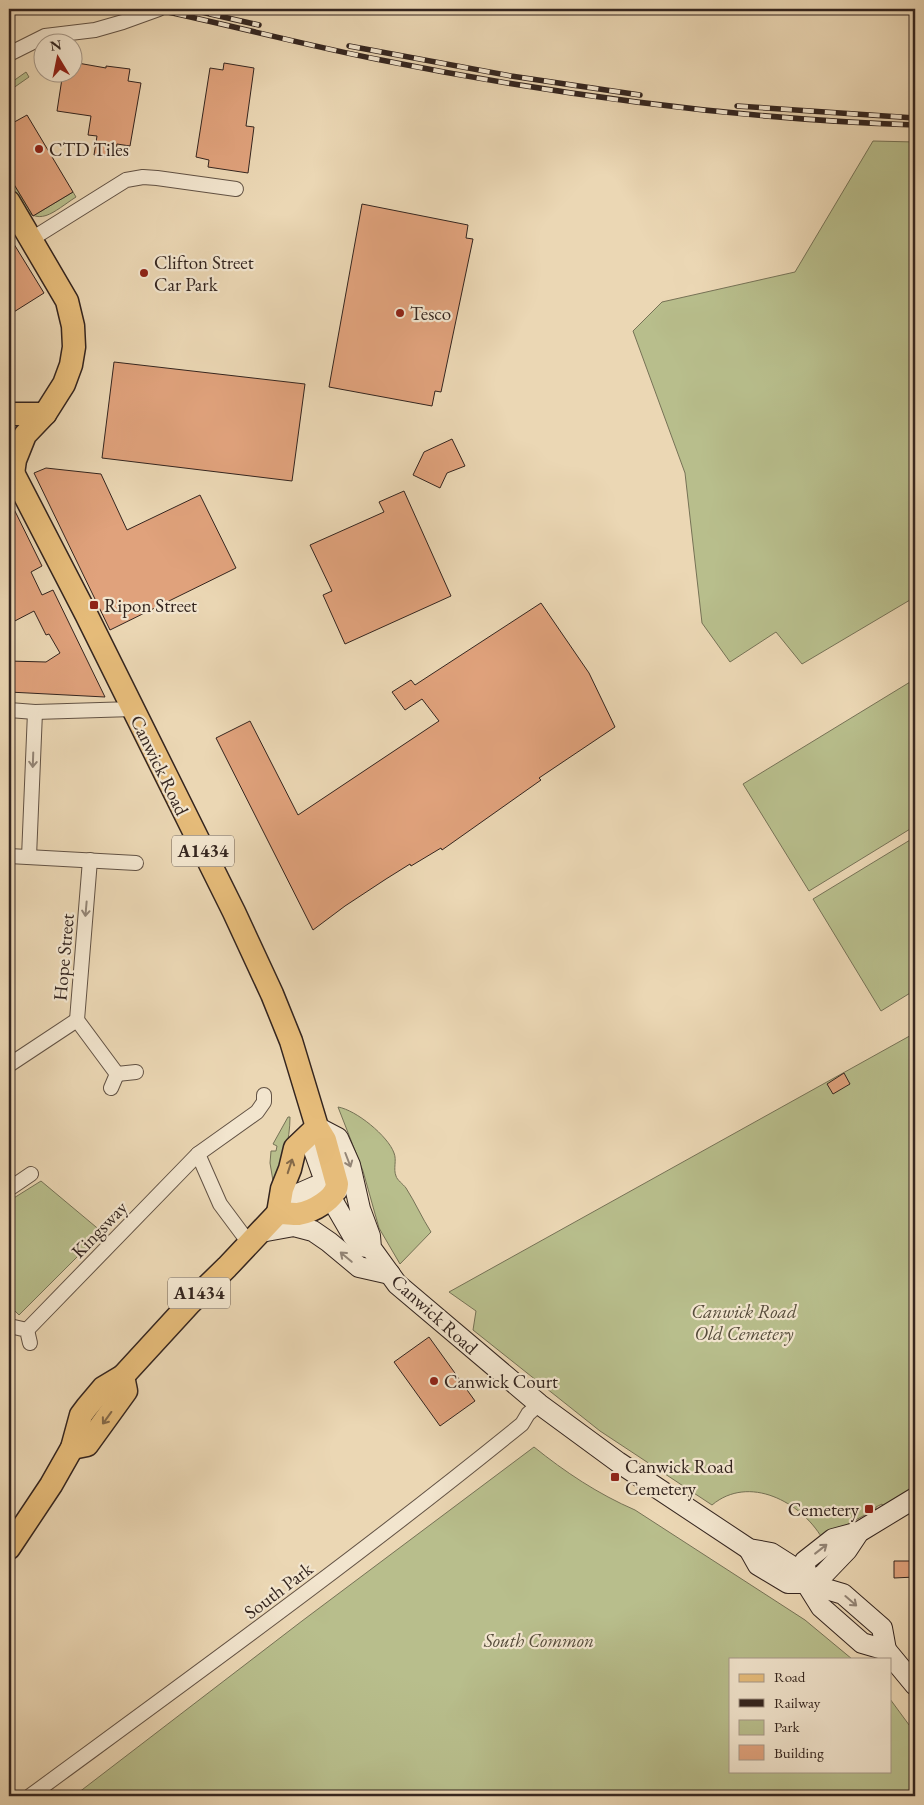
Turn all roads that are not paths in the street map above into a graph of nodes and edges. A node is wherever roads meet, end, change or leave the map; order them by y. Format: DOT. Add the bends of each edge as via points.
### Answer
graph roads {
  1 [pos="159,9"];
  2 [pos="10,52"];
  3 [pos="236,189"];
  4 [pos="9,202"];
  5 [pos="30,240"];
  6 [pos="9,414"];
  7 [pos="45,414"];
  8 [pos="11,470"];
  9 [pos="133,709"];
  10 [pos="9,710"];
  11 [pos="35,712"];
  12 [pos="9,856"];
  13 [pos="29,857"];
  14 [pos="90,860"];
  15 [pos="136,863"];
  16 [pos="77,1020"];
  17 [pos="9,1065"];
  18 [pos="136,1072"];
  19 [pos="117,1074"];
  20 [pos="111,1088"];
  21 [pos="264,1095"];
  22 [pos="316,1127"];
  23 [pos="198,1154"];
  24 [pos="31,1174"];
  25 [pos="9,1187"];
  26 [pos="332,1192"];
  27 [pos="360,1209"];
  28 [pos="278,1213"];
  29 [pos="255,1238"];
  30 [pos="371,1248"];
  31 [pos="390,1274"];
  32 [pos="24,1334"];
  33 [pos="538,1404"];
  34 [pos="915,1498"];
  35 [pos="9,1548"];
  36 [pos="806,1583"];
  37 [pos="915,1685"];
  38 [pos="30,1796"];
  1 -- 2 [label="street" via="96,30 45,36"];
  3 -- 5 [label="street" via="156,178 126,180"];
  4 -- 5 [label="main road"];
  5 -- 7 [label="main road" via="67,301 73,326 71,365 64,384"];
  6 -- 7 [label="main road"];
  7 -- 8 [label="main road" via="25,435"];
  8 -- 9 [label="main road, Canwick Road / A1434"];
  9 -- 11 [label="street"];
  9 -- 22 [label="main road, Canwick Road / A1434" via="272,994 291,1041"];
  10 -- 11 [label="street"];
  11 -- 13 [label="street, one-way"];
  12 -- 13 [label="street"];
  13 -- 14 [label="street"];
  14 -- 15 [label="street"];
  14 -- 16 [label="street, Hope Street, one-way"];
  16 -- 17 [label="street"];
  16 -- 19 [label="street, Hope Street"];
  18 -- 19 [label="street"];
  19 -- 20 [label="street"];
  21 -- 23 [label="street, Kingsway" via="264,1102 257,1112"];
  22 -- 26 [label="main road, A1434" via="325,1140 336,1178"];
  22 -- 27 [label="main road, Canwick Road, one-way" via="338,1138 350,1166"];
  28 -- 22 [label="main road, one-way" via="295,1148"];
  23 -- 29 [label="street" via="220,1204"];
  23 -- 32 [label="street, Kingsway"];
  24 -- 25 [label="street"];
  26 -- 27 [label="main road"];
  26 -- 28 [label="main road" via="317,1206 300,1214"];
  26 -- 30 [label="main road, Canwick Road" via="353,1236 362,1246"];
  27 -- 30 [label="main road, Canwick Road"];
  28 -- 29 [label="main road, A1434"];
  31 -- 29 [label="main road, one-way" via="359,1267 312,1231 294,1226"];
  29 -- 35 [label="main road, A1434" via="184,1308 123,1376 103,1388 81,1415 72,1448"];
  30 -- 31 [label="main road, Canwick Road"];
  31 -- 33 [label="main road, Canwick Road"];
  33 -- 36 [label="main road, Canwick Road" via="749,1549 758,1564 788,1583"];
  33 -- 38 [label="street, South Park" via="522,1424 450,1483"];
  34 -- 36 [label="main road" via="859,1532 833,1539 805,1561"];
  36 -- 37 [label="main road" via="820,1607 862,1643 886,1650"];
}
